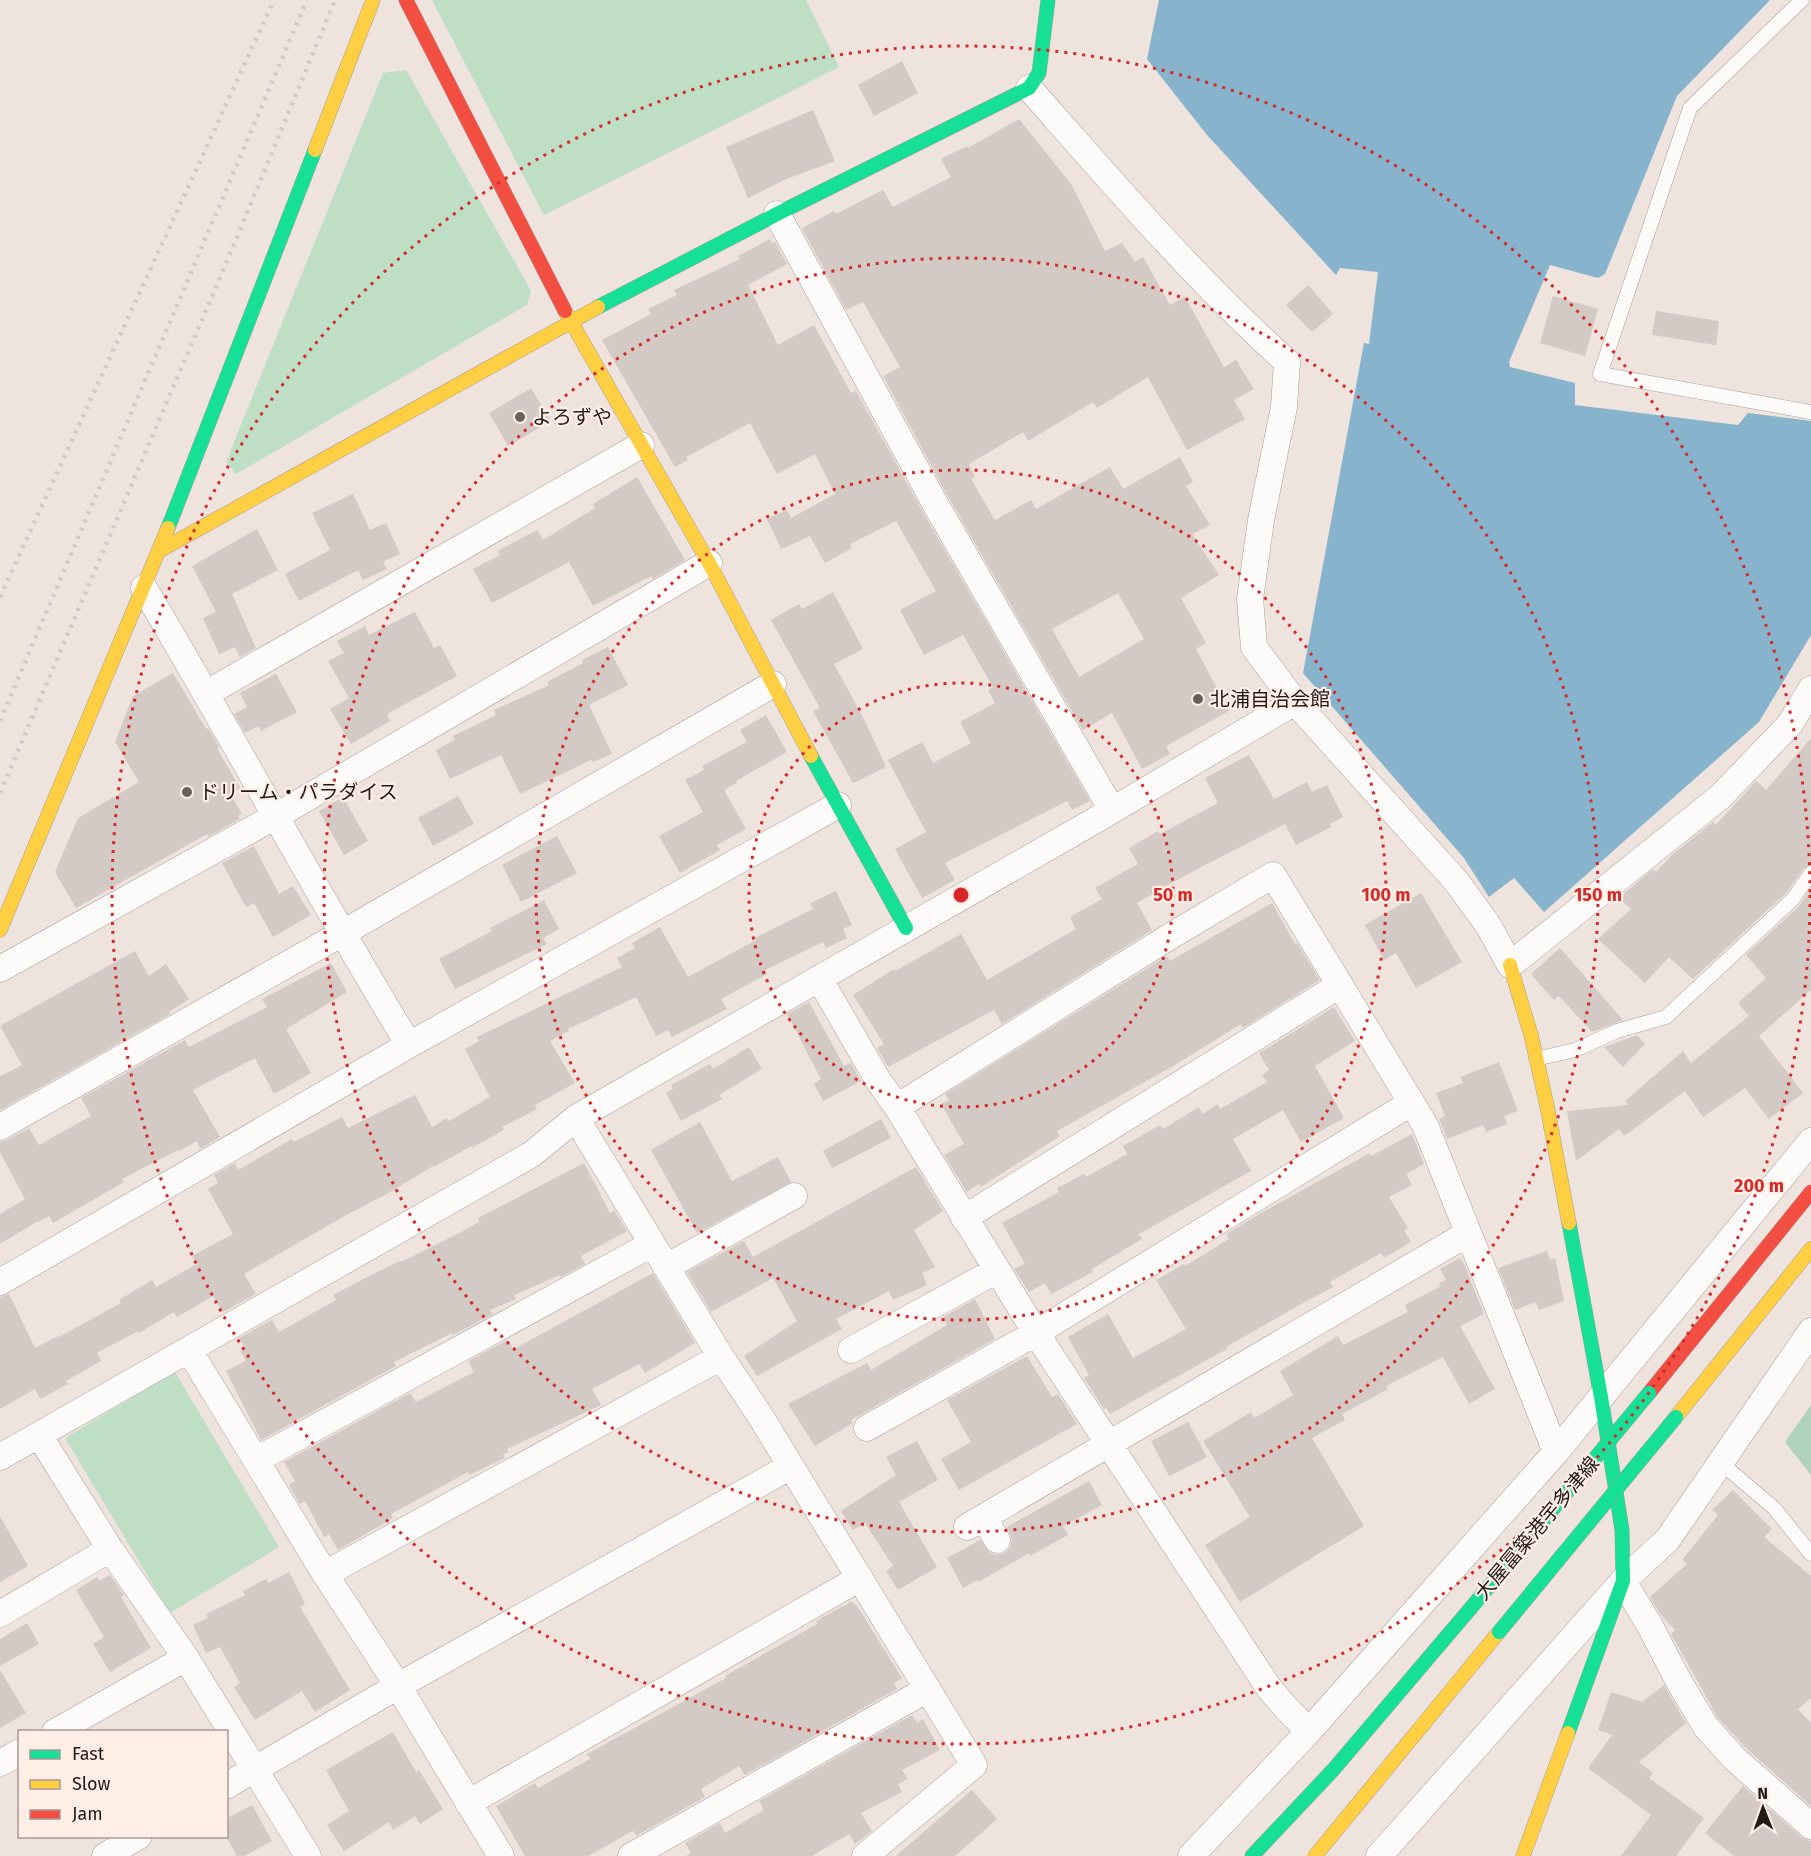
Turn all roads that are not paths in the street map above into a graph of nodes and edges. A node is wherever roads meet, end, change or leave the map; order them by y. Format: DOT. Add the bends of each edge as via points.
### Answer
graph roads {
  1 [pos="373,0"];
  2 [pos="406,0"];
  3 [pos="1048,0"];
  4 [pos="1802,0"];
  5 [pos="1029,88"];
  6 [pos="777,214"];
  7 [pos="570,322"];
  8 [pos="1811,412"];
  9 [pos="641,444"];
  10 [pos="159,551"];
  11 [pos="709,563"];
  12 [pos="144,588"];
  13 [pos="773,684"];
  14 [pos="1811,688"];
  15 [pos="207,693"];
  16 [pos="1295,702"];
  17 [pos="838,805"];
  18 [pos="1112,810"];
  19 [pos="276,816"];
  20 [pos="1811,873"];
  21 [pos="906,928"];
  22 [pos="0,930"];
  23 [pos="341,934"];
  24 [pos="1510,965"];
  25 [pos="0,969"];
  26 [pos="819,978"];
  27 [pos="1340,985"];
  28 [pos="409,1045"];
  29 [pos="1536,1059"];
  30 [pos="1411,1103"];
  31 [pos="897,1107"];
  32 [pos="576,1118"];
  33 [pos="0,1127"];
  34 [pos="1811,1141"];
  35 [pos="1811,1192"];
  36 [pos="794,1196"];
  37 [pos="964,1218"];
  38 [pos="1467,1234"];
  39 [pos="652,1244"];
  40 [pos="1811,1249"];
  41 [pos="666,1267"];
  42 [pos="996,1270"];
  43 [pos="0,1282"];
  44 [pos="1811,1330"];
  45 [pos="1035,1333"];
  46 [pos="189,1350"];
  47 [pos="850,1350"];
  48 [pos="720,1356"];
  49 [pos="1601,1397"];
  50 [pos="867,1428"];
  51 [pos="39,1435"];
  52 [pos="1108,1445"];
  53 [pos="1556,1452"];
  54 [pos="0,1457"];
  55 [pos="256,1460"];
  56 [pos="1721,1463"];
  57 [pos="791,1466"];
  58 [pos="1622,1530"];
  59 [pos="1668,1539"];
  60 [pos="997,1540"];
  61 [pos="110,1549"];
  62 [pos="1811,1554"];
  63 [pos="325,1574"];
  64 [pos="860,1578"];
  65 [pos="1623,1581"];
  66 [pos="0,1614"];
  67 [pos="186,1658"];
  68 [pos="398,1686"];
  69 [pos="928,1689"];
  70 [pos="57,1730"];
  71 [pos="1309,1731"];
  72 [pos="18,1753"];
  73 [pos="0,1763"];
  74 [pos="254,1770"];
  75 [pos="228,1785"];
  76 [pos="468,1803"];
  77 [pos="1811,1826"];
  78 [pos="136,1838"];
  79 [pos="105,1856"];
  80 [pos="308,1856"];
  81 [pos="501,1856"];
  82 [pos="631,1856"];
  83 [pos="865,1856"];
  84 [pos="1191,1856"];
  85 [pos="1252,1856"];
  86 [pos="1316,1856"];
  87 [pos="1379,1856"];
  88 [pos="1523,1856"];
  1 -- 10 [label="street"];
  2 -- 7 [label="street"];
  3 -- 5 [label="street" via="1039,73"];
  4 -- 8 [label="lane" via="1690,108 1600,374"];
  5 -- 6 [label="street"];
  5 -- 16 [label="street" via="1144,217 1287,362 1284,407 1260,520 1250,599 1254,647"];
  6 -- 7 [label="street"];
  6 -- 18 [label="street" via="937,507"];
  7 -- 9 [label="street"];
  7 -- 10 [label="street"];
  9 -- 11 [label="street"];
  9 -- 15 [label="street"];
  10 -- 12 [label="street"];
  11 -- 13 [label="street"];
  11 -- 19 [label="street"];
  12 -- 15 [label="street"];
  12 -- 22 [label="street"];
  13 -- 17 [label="street"];
  13 -- 23 [label="street"];
  14 -- 24 [label="street" via="1790,724 1720,797"];
  15 -- 19 [label="street"];
  16 -- 18 [label="street"];
  16 -- 24 [label="street" via="1456,881 1488,925"];
  17 -- 21 [label="street"];
  17 -- 28 [label="street"];
  18 -- 21 [label="street"];
  19 -- 23 [label="street"];
  19 -- 25 [label="street"];
  20 -- 29 [label="lane" via="1793,899 1666,1017 1617,1031 1575,1050"];
  21 -- 26 [label="street"];
  23 -- 28 [label="street"];
  23 -- 33 [label="street"];
  24 -- 29 [label="street"];
  26 -- 31 [label="street"];
  26 -- 32 [label="street"];
  27 -- 30 [label="street"];
  27 -- 31 [label="street" via="1273,875"];
  27 -- 37 [label="street"];
  28 -- 43 [label="street"];
  29 -- 49 [label="street"];
  30 -- 38 [label="street" via="1425,1125"];
  30 -- 45 [label="street"];
  31 -- 37 [label="street"];
  32 -- 39 [label="street"];
  32 -- 46 [label="street" via="532,1154"];
  34 -- 49 [label="street"];
  35 -- 85 [label="street, 大屋冨築港宇多津線, bridge" via="1470,1609 1333,1770"];
  36 -- 41 [label="street"];
  37 -- 42 [label="street"];
  38 -- 52 [label="street"];
  38 -- 53 [label="street"];
  39 -- 41 [label="street"];
  39 -- 55 [label="street"];
  40 -- 86 [label="street, 大屋冨築港宇多津線, bridge"];
  41 -- 48 [label="street"];
  42 -- 45 [label="street"];
  42 -- 47 [label="street"];
  44 -- 56 [label="street"];
  45 -- 50 [label="street"];
  45 -- 52 [label="street"];
  46 -- 51 [label="street"];
  46 -- 55 [label="street"];
  48 -- 57 [label="street"];
  48 -- 63 [label="street"];
  49 -- 53 [label="street"];
  49 -- 58 [label="street"];
  51 -- 54 [label="street"];
  51 -- 61 [label="street"];
  52 -- 60 [label="street" via="976,1523"];
  52 -- 71 [label="street" via="1269,1688"];
  53 -- 71 [label="street"];
  55 -- 63 [label="street"];
  56 -- 59 [label="street"];
  56 -- 62 [label="lane" via="1774,1508"];
  57 -- 64 [label="street"];
  57 -- 68 [label="street"];
  58 -- 59 [label="street" via="1638,1539"];
  58 -- 65 [label="street"];
  59 -- 65 [label="street"];
  61 -- 66 [label="street"];
  61 -- 67 [label="street"];
  63 -- 68 [label="street"];
  64 -- 69 [label="street"];
  64 -- 76 [label="street"];
  65 -- 77 [label="street" via="1706,1727 1735,1760"];
  65 -- 87 [label="street"];
  65 -- 88 [label="street"];
  67 -- 70 [label="street"];
  67 -- 74 [label="street"];
  68 -- 74 [label="street"];
  68 -- 76 [label="street"];
  69 -- 82 [label="street"];
  69 -- 83 [label="street" via="974,1765"];
  71 -- 84 [label="street"];
  72 -- 73 [label="street"];
  74 -- 75 [label="street"];
  74 -- 80 [label="street"];
  76 -- 81 [label="street"];
  78 -- 79 [label="street"];
}
